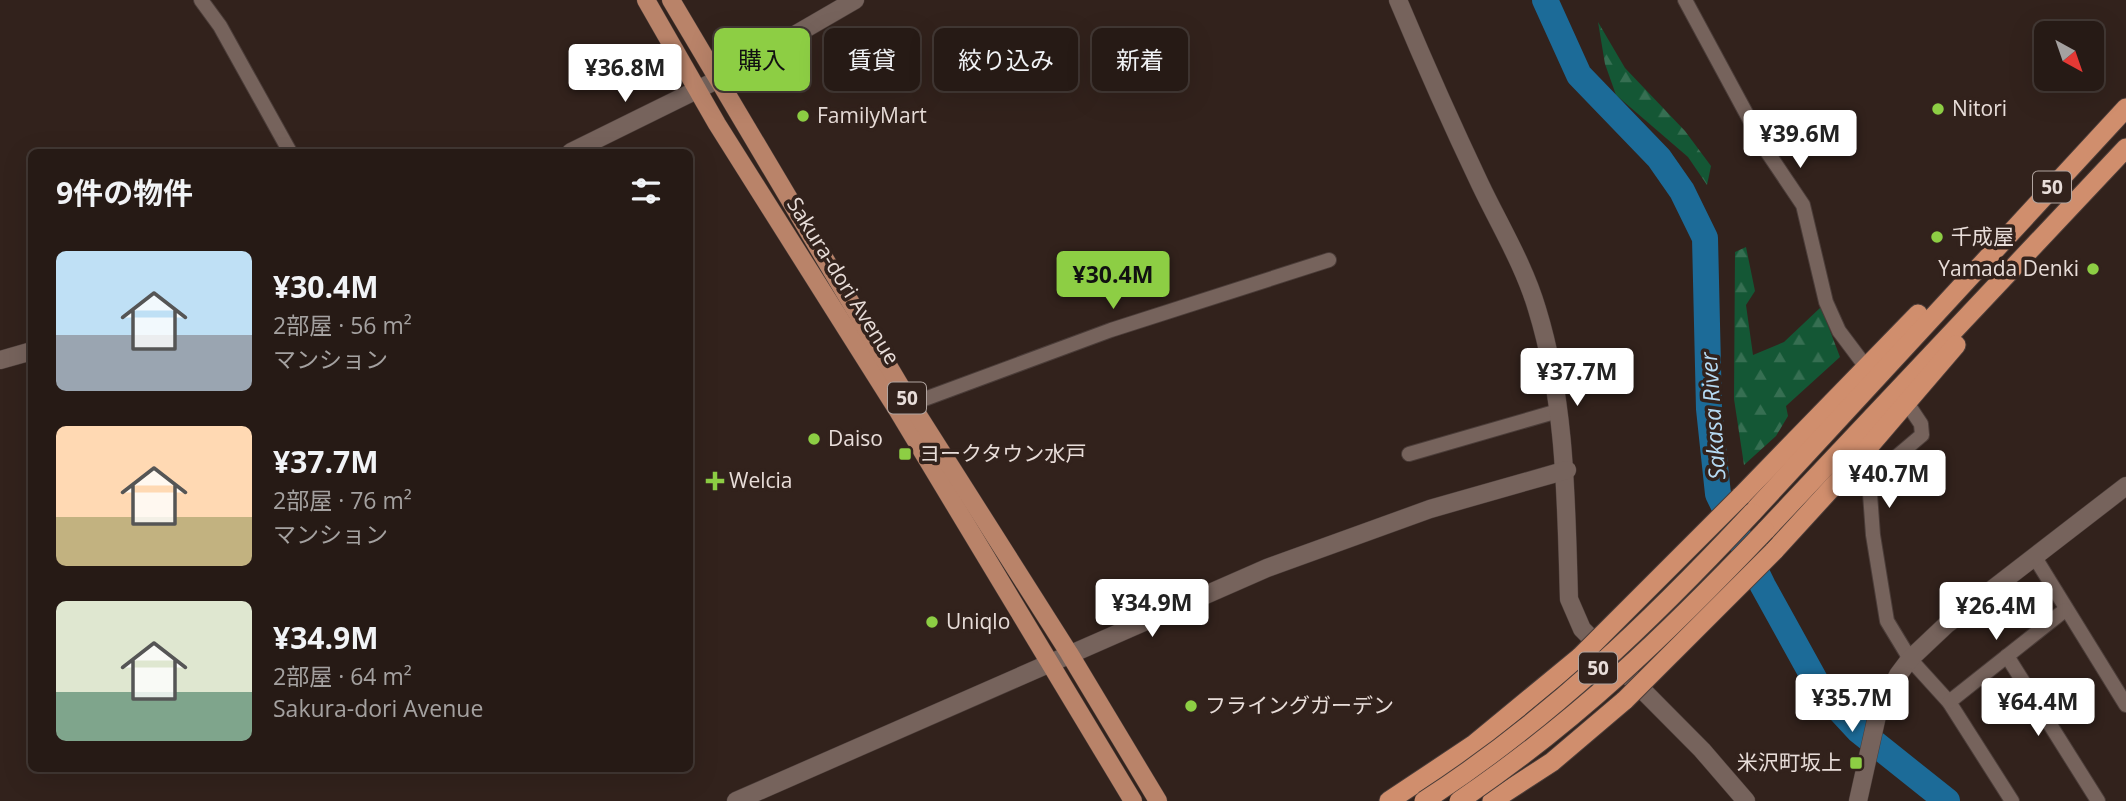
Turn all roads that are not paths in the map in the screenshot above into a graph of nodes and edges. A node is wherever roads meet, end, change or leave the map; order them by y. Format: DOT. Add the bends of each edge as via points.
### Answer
graph roads {
  1 [pos="201,0"];
  2 [pos="646,0"];
  3 [pos="671,0"];
  4 [pos="855,0"];
  5 [pos="1398,0"];
  6 [pos="1685,0"];
  7 [pos="807,28"];
  8 [pos="714,75"];
  9 [pos="714,82"];
  10 [pos="697,90"];
  11 [pos="724,91"];
  12 [pos="2126,108"];
  13 [pos="2126,148"];
  14 [pos="288,149"];
  15 [pos="577,149"];
  16 [pos="1998,244"];
  17 [pos="2021,258"];
  18 [pos="1329,260"];
  19 [pos="28,352"];
  20 [pos="0,360"];
  21 [pos="1866,366"];
  22 [pos="1907,403"];
  23 [pos="911,404"];
  24 [pos="1558,411"];
  25 [pos="1409,454"];
  26 [pos="1567,470"];
  27 [pos="2126,486"];
  28 [pos="1747,505"];
  29 [pos="2034,556"];
  30 [pos="2065,610"];
  31 [pos="1069,653"];
  32 [pos="2007,656"];
  33 [pos="1910,659"];
  34 [pos="1049,663"];
  35 [pos="1949,702"];
  36 [pos="2126,705"];
  37 [pos="736,801"];
  38 [pos="1133,801"];
  39 [pos="1158,801"];
  40 [pos="1389,801"];
  41 [pos="1424,801"];
  42 [pos="1459,801"];
  43 [pos="1492,801"];
  44 [pos="1746,801"];
  45 [pos="1858,801"];
  46 [pos="2012,801"];
  47 [pos="2098,801"];
  1 -- 14 [label="street"];
  2 -- 10 [label="main road, Sakura-dori Avenue / 50"];
  3 -- 8 [label="main road, Sakura-dori Avenue / 50"];
  4 -- 7 [label="street"];
  5 -- 24 [label="street" via="1527,278 1547,348"];
  6 -- 21 [label="street" via="1766,150 1803,205 1826,302 1839,331"];
  9 -- 10 [label="street"];
  10 -- 15 [label="street"];
  10 -- 34 [label="main road, Sakura-dori Avenue / 50"];
  11 -- 23 [label="main road, Sakura-dori Avenue / 50"];
  12 -- 16 [label="highway, 50"];
  13 -- 17 [label="highway, 50"];
  16 -- 21 [label="highway" via="1965,267"];
  16 -- 28 [label="highway, 50"];
  17 -- 22 [label="highway" via="1993,303"];
  17 -- 42 [label="highway, 50, bridge" via="1686,613 1577,715"];
  18 -- 23 [label="street" via="1100,334"];
  19 -- 20 [label="street"];
  21 -- 28 [label="highway"];
  22 -- 33 [label="street" via="1921,424 1922,435 1869,480 1887,621"];
  22 -- 43 [label="highway, bridge" via="1774,551 1625,700 1552,762"];
  23 -- 31 [label="main road, Sakura-dori Avenue / 50"];
  24 -- 25 [label="street"];
  24 -- 26 [label="street"];
  26 -- 31 [label="street" via="1430,509 1267,568"];
  26 -- 44 [label="street" via="1569,598 1576,620"];
  27 -- 29 [label="street"];
  28 -- 40 [label="highway, bridge" via="1581,656 1473,746"];
  28 -- 41 [label="highway, 50, bridge" via="1680,590 1562,700"];
  29 -- 30 [label="street"];
  29 -- 33 [label="street"];
  30 -- 32 [label="street"];
  30 -- 36 [label="street"];
  31 -- 34 [label="street"];
  31 -- 39 [label="main road, Sakura-dori Avenue / 50"];
  32 -- 35 [label="street"];
  32 -- 47 [label="street"];
  33 -- 35 [label="street"];
  33 -- 45 [label="street" via="1877,716"];
  34 -- 37 [label="street"];
  34 -- 38 [label="main road, Sakura-dori Avenue / 50"];
  35 -- 46 [label="street"];
}
